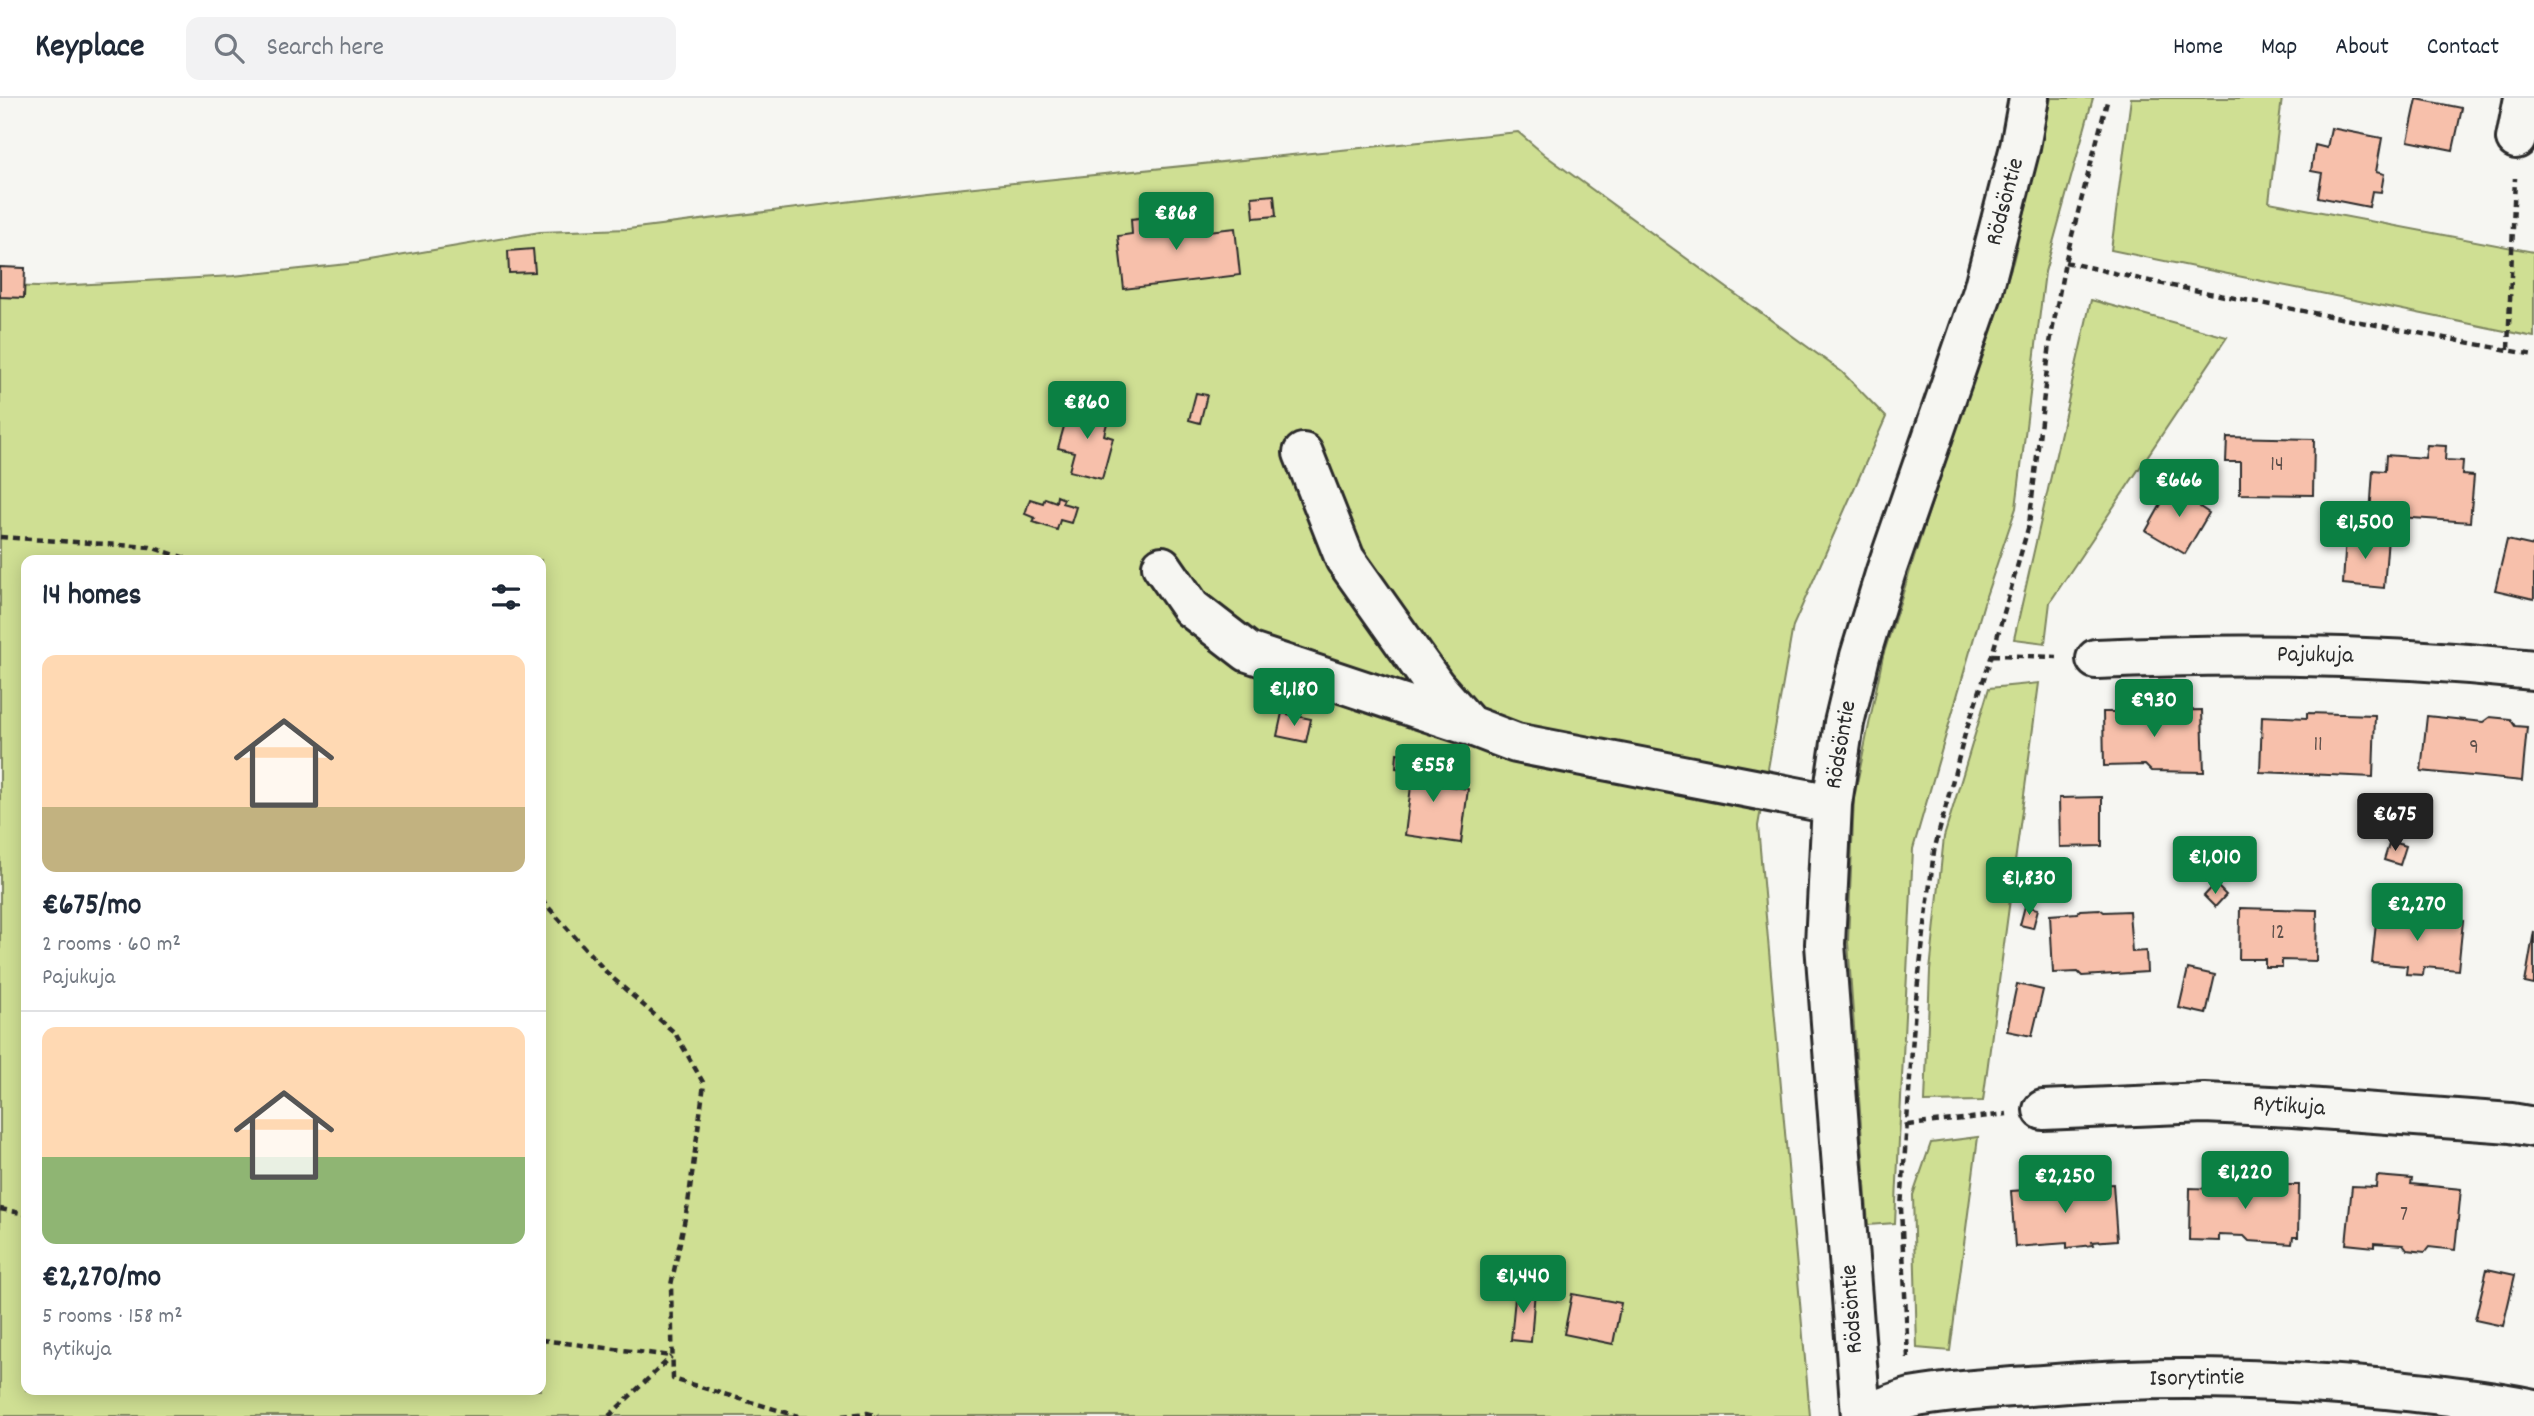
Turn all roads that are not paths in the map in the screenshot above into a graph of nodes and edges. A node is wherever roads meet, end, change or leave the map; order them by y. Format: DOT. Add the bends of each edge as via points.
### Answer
graph roads {
  1 [pos="2029,98"];
  2 [pos="2524,98"];
  3 [pos="2516,139"];
  4 [pos="1304,453"];
  5 [pos="1162,566"];
  6 [pos="2096,659"];
  7 [pos="2534,670"];
  8 [pos="1469,725"];
  9 [pos="1832,804"];
  10 [pos="2043,1110"];
  11 [pos="2534,1127"];
  12 [pos="2534,1409"];
  13 [pos="1861,1416"];
  1 -- 9 [label="street, Rödsöntie" via="1982,294 1860,656 1843,723"];
  2 -- 3 [label="street"];
  4 -- 8 [label="street" via="1345,559 1435,686"];
  5 -- 8 [label="street" via="1191,608 1248,652"];
  6 -- 7 [label="street, Pajukuja" via="2342,655"];
  8 -- 9 [label="street" via="1516,743"];
  9 -- 13 [label="street, Rödsöntie" via="1825,944"];
  10 -- 11 [label="street, Rytikuja" via="2204,1103"];
  12 -- 13 [label="street, Isorytintie" via="2470,1397 2270,1379 2187,1378 2074,1382 1910,1399"];
}
